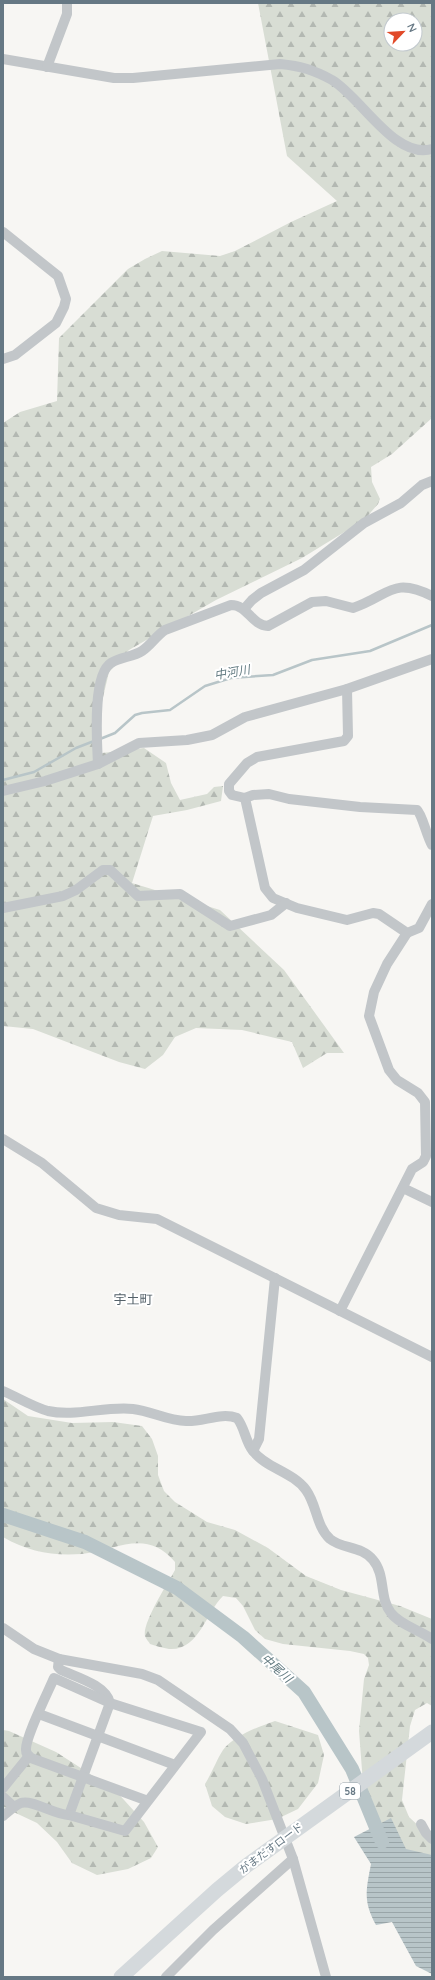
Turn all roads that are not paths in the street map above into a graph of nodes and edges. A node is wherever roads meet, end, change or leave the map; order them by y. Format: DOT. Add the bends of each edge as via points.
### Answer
graph roads {
  1 [pos="67,3"];
  2 [pos="3,59"];
  3 [pos="47,67"];
  4 [pos="432,149"];
  5 [pos="3,232"];
  6 [pos="3,359"];
  7 [pos="432,481"];
  8 [pos="432,596"];
  9 [pos="244,609"];
  10 [pos="432,659"];
  11 [pos="347,689"];
  12 [pos="98,764"];
  13 [pos="3,791"];
  14 [pos="245,798"];
  15 [pos="432,845"];
  16 [pos="286,903"];
  17 [pos="432,904"];
  18 [pos="3,908"];
  19 [pos="407,933"];
  20 [pos="3,1139"];
  21 [pos="403,1188"];
  22 [pos="432,1202"];
  23 [pos="276,1278"];
  24 [pos="340,1311"];
  25 [pos="432,1357"];
  26 [pos="3,1391"];
  27 [pos="253,1451"];
  28 [pos="3,1628"];
  29 [pos="432,1639"];
  30 [pos="59,1659"];
  31 [pos="110,1703"];
  32 [pos="39,1714"];
  33 [pos="432,1732"];
  34 [pos="98,1736"];
  35 [pos="28,1756"];
  36 [pos="175,1765"];
  37 [pos="83,1777"];
  38 [pos="3,1788"];
  39 [pos="3,1797"];
  40 [pos="148,1801"];
  41 [pos="14,1808"];
  42 [pos="69,1815"];
  43 [pos="3,1816"];
  44 [pos="421,1824"];
  45 [pos="432,1838"];
  46 [pos="293,1859"];
  47 [pos="136,1962"];
  48 [pos="116,1977"];
  49 [pos="121,1977"];
  50 [pos="166,1977"];
  51 [pos="326,1977"];
  1 -- 3 [label="street" via="67,14"];
  2 -- 3 [label="street"];
  3 -- 4 [label="street" via="114,78 132,78 280,64 304,66 348,92 393,138 416,150"];
  5 -- 6 [label="street" via="58,276 66,299 56,323 15,355"];
  7 -- 9 [label="street" via="422,485 401,503 364,523 304,570 261,593"];
  8 -- 9 [label="street" via="414,588 402,587 389,590 353,608 326,601 312,602 268,626 258,624"];
  9 -- 12 [label="street" via="235,605 226,606 180,624 158,635 144,650 110,663 105,668 100,682"];
  10 -- 11 [label="street"];
  11 -- 12 [label="street" via="245,717 212,735 187,740 139,743"];
  11 -- 14 [label="street" via="346,739 257,757 247,763 228,787 232,795"];
  12 -- 13 [label="street"];
  14 -- 15 [label="street" via="269,794 289,799 360,807 417,810"];
  14 -- 16 [label="street" via="266,888 272,898"];
  16 -- 18 [label="street" via="271,915 230,926 180,894 138,896 110,870 103,870 76,890 63,896"];
  16 -- 19 [label="street" via="347,920 373,913 379,914"];
  17 -- 19 [label="street" via="419,928"];
  19 -- 21 [label="street" via="374,992 369,1016 389,1070 397,1080 418,1093 425,1102 426,1156 423,1162 412,1169"];
  20 -- 23 [label="street" via="42,1164 96,1208 119,1215 157,1219"];
  21 -- 22 [label="street"];
  21 -- 24 [label="street"];
  23 -- 24 [label="street"];
  23 -- 27 [label="street" via="259,1439"];
  24 -- 25 [label="street"];
  26 -- 27 [label="street" via="47,1410 60,1412 134,1409 179,1421 194,1422 231,1416 241,1423"];
  27 -- 29 [label="street" via="303,1486 313,1502 319,1523 329,1538 367,1554 377,1565 387,1605 396,1619"];
  28 -- 30 [label="street" via="34,1649"];
  30 -- 31 [label="street" via="58,1666 61,1670 101,1690"];
  30 -- 46 [label="street" via="142,1674 158,1680 230,1729 243,1743 262,1779"];
  31 -- 32 [label="street" via="54,1678"];
  31 -- 34 [label="street"];
  31 -- 36 [label="street" via="201,1732"];
  32 -- 34 [label="street"];
  32 -- 35 [label="street" via="26,1750"];
  33 -- 47 [label="highway, がまだすロード / 58" via="267,1850 217,1890"];
  34 -- 36 [label="street"];
  34 -- 37 [label="street"];
  35 -- 37 [label="street"];
  35 -- 38 [label="street"];
  36 -- 40 [label="street"];
  37 -- 40 [label="street"];
  37 -- 42 [label="street"];
  39 -- 41 [label="street"];
  40 -- 42 [label="street" via="125,1831"];
  41 -- 42 [label="street" via="26,1802 61,1815"];
  41 -- 43 [label="street"];
  44 -- 45 [label="street"];
  46 -- 50 [label="street" via="213,1930"];
  46 -- 51 [label="street"];
  47 -- 48 [label="highway"];
  47 -- 49 [label="highway, がまだすロード / 58"];
}
